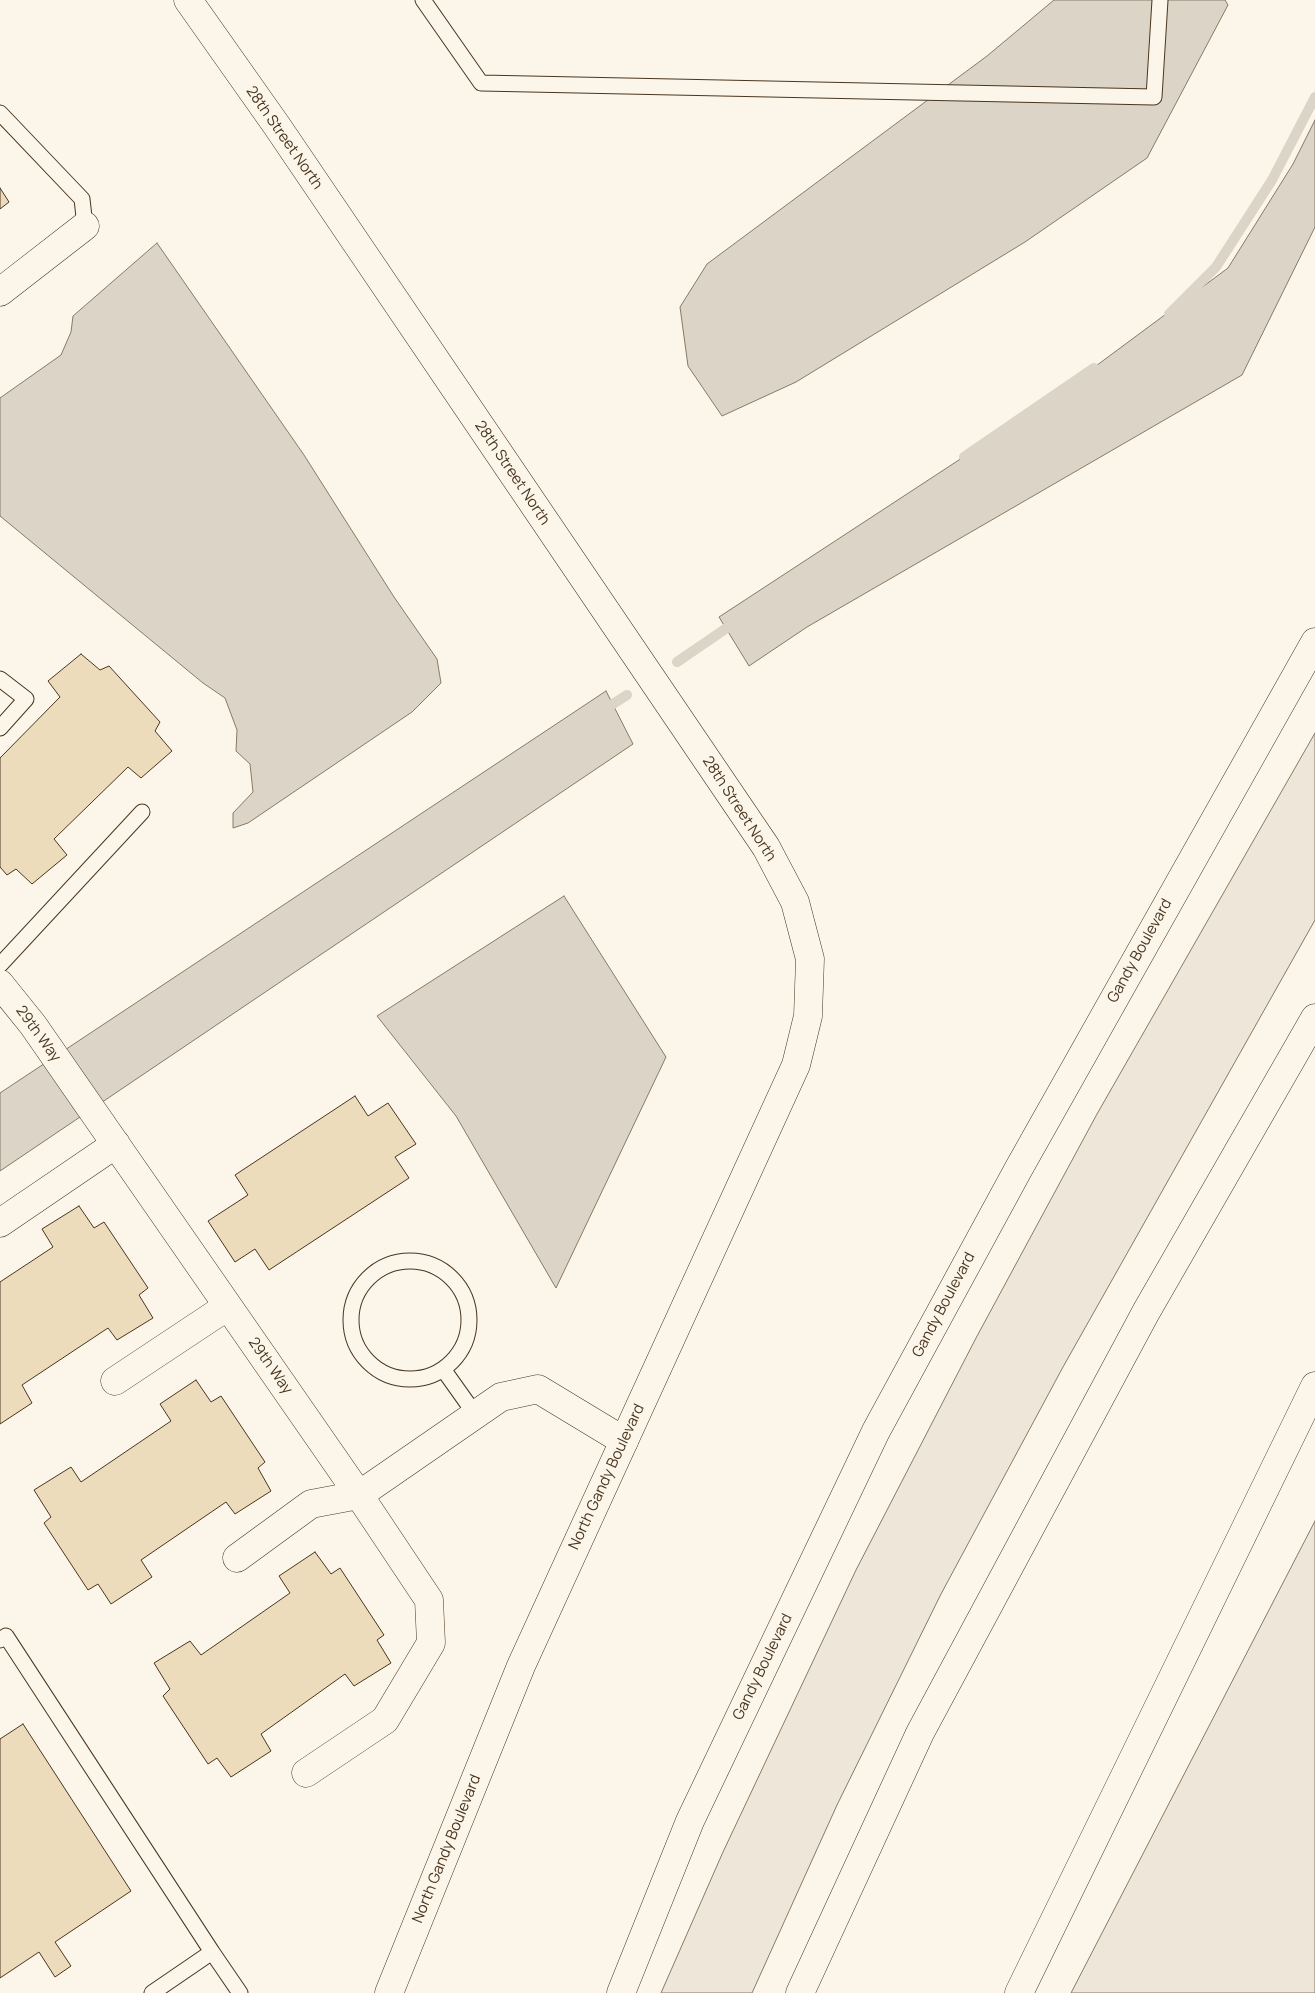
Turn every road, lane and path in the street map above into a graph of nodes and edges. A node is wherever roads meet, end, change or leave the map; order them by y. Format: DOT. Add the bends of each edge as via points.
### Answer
graph roads {
  1 [pos="188,0"];
  2 [pos="423,0"];
  3 [pos="1160,0"];
  4 [pos="0,113"];
  5 [pos="86,226"];
  6 [pos="0,292"];
  7 [pos="1315,642"];
  8 [pos="0,680"];
  9 [pos="0,728"];
  10 [pos="142,812"];
  11 [pos="810,959"];
  12 [pos="0,965"];
  13 [pos="0,984"];
  14 [pos="1315,1018"];
  15 [pos="116,1144"];
  16 [pos="0,1223"];
  17 [pos="228,1306"];
  18 [pos="443,1369"];
  19 [pos="115,1381"];
  20 [pos="1315,1386"];
  21 [pos="475,1414"];
  22 [pos="624,1441"];
  23 [pos="359,1495"];
  24 [pos="237,1558"];
  25 [pos="0,1640"];
  26 [pos="306,1773"];
  27 [pos="212,1952"];
  28 [pos="152,1993"];
  29 [pos="240,1993"];
  30 [pos="389,1993"];
  31 [pos="622,1993"];
  32 [pos="800,1993"];
  33 [pos="1019,1993"];
  1 -- 11 [label="main road, 28th Street North" via="766,847 795,902"];
  2 -- 3 [label="lane" via="481,83 1154,97"];
  4 -- 5 [label="lane" via="82,199"];
  5 -- 6 [label="main road"];
  7 -- 31 [label="main road, Gandy Boulevard" via="1019,1168 876,1432 690,1821"];
  8 -- 9 [label="lane" via="26,699"];
  10 -- 12 [label="lane"];
  11 -- 22 [label="main road, North Gandy Boulevard" via="808,1016 796,1065"];
  13 -- 15 [label="main road, 29th Way" via="33,1024"];
  14 -- 32 [label="main road" via="1146,1312 920,1733"];
  15 -- 16 [label="main road"];
  15 -- 17 [label="main road, 29th Way"];
  17 -- 19 [label="main road"];
  17 -- 23 [label="main road, 29th Way"];
  18 -- 18 [label="lane" via="458,1356 467,1338 470,1318 466,1298 456,1282 441,1268 422,1261 403,1260 384,1266 364,1283 350,1312 351,1332 358,1350 370,1365 387,1375 406,1380 426,1378"];
  18 -- 21 [label="lane"];
  20 -- 33 [label="main road"];
  21 -- 22 [label="main road" via="501,1396 538,1389"];
  21 -- 23 [label="main road"];
  22 -- 30 [label="main road, North Gandy Boulevard" via="521,1666"];
  23 -- 24 [label="main road" via="312,1504"];
  23 -- 26 [label="main road, 29th Way" via="429,1600 431,1643 385,1720"];
  25 -- 27 [label="lane" via="6,1636"];
  27 -- 28 [label="lane"];
  27 -- 29 [label="lane"];
}
